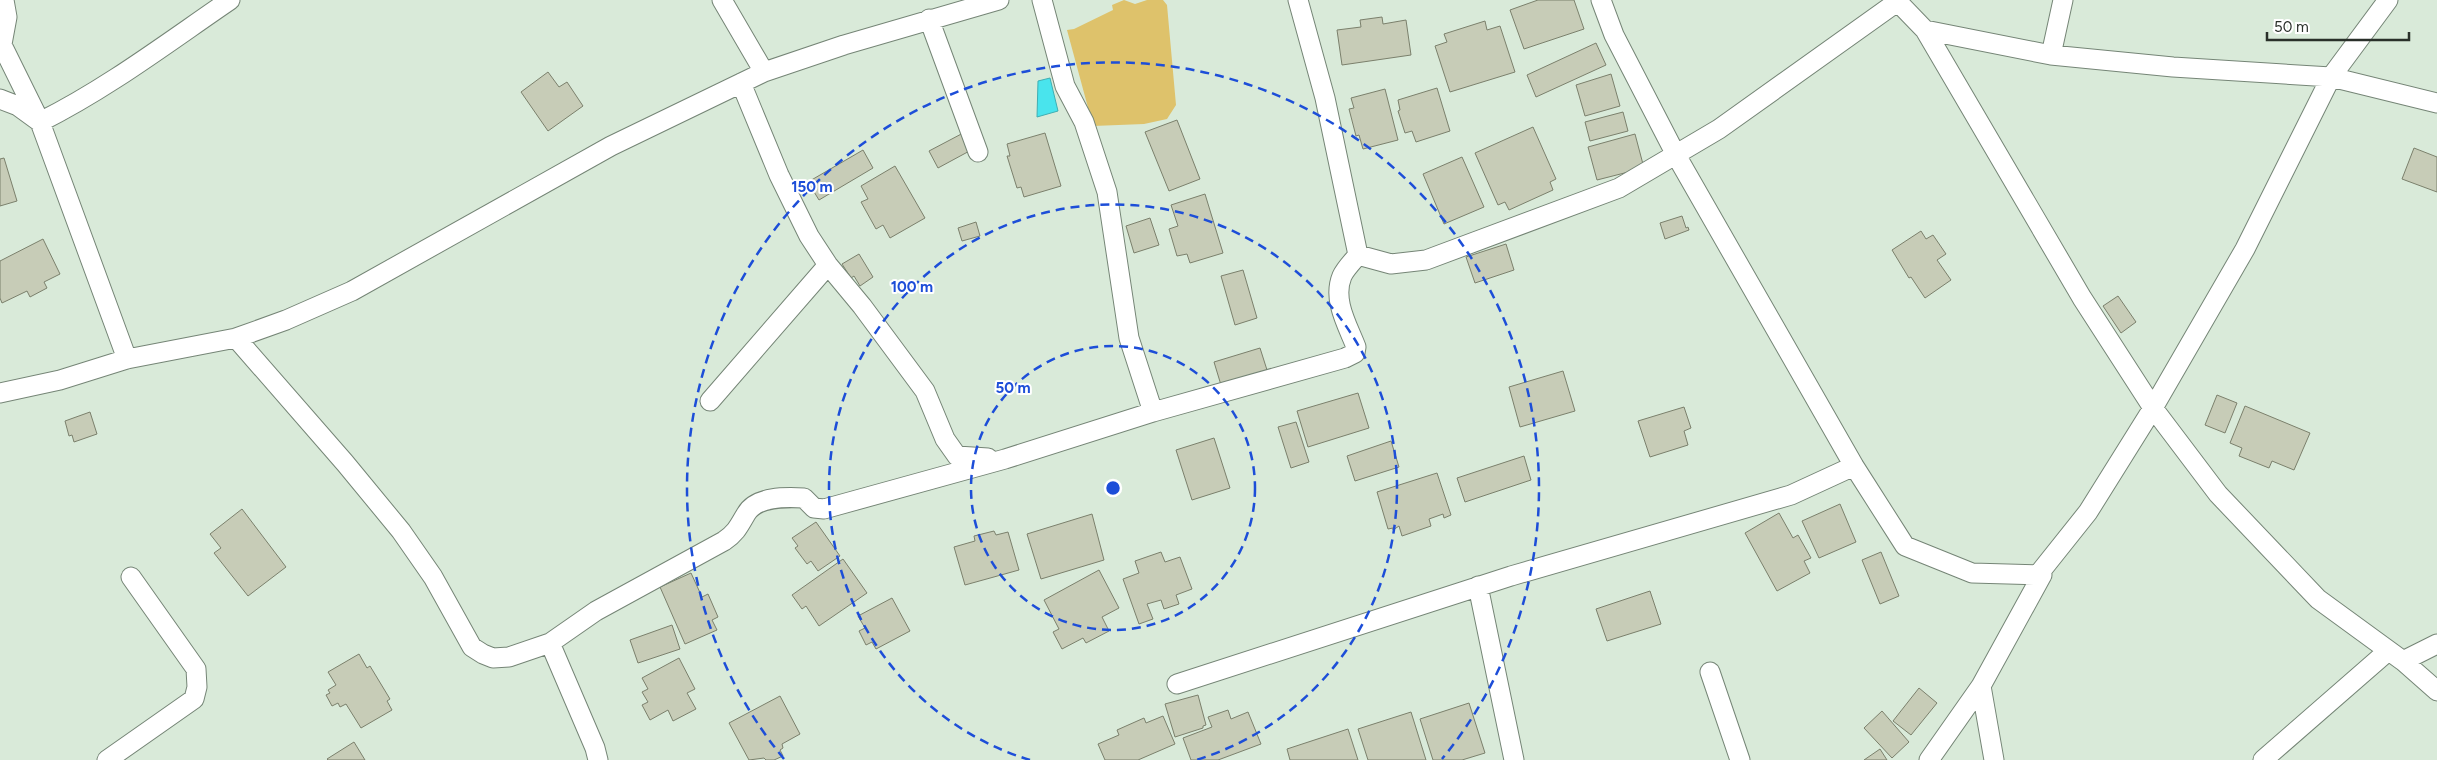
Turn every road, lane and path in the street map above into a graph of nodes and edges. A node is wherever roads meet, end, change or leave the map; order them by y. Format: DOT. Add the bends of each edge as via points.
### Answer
graph roads {
  1 [pos="4,0"];
  2 [pos="230,0"];
  3 [pos="722,0"];
  4 [pos="999,0"];
  5 [pos="1042,0"];
  6 [pos="1298,0"];
  7 [pos="1601,0"];
  8 [pos="2063,0"];
  9 [pos="2388,0"];
  10 [pos="1896,1"];
  11 [pos="929,19"];
  12 [pos="1925,30"];
  13 [pos="1,42"];
  14 [pos="2051,55"];
  15 [pos="764,72"];
  16 [pos="2331,77"];
  17 [pos="741,83"];
  18 [pos="0,99"];
  19 [pos="2437,103"];
  20 [pos="40,122"];
  21 [pos="978,152"];
  22 [pos="1676,156"];
  23 [pos="1358,255"];
  24 [pos="828,265"];
  25 [pos="236,338"];
  26 [pos="127,359"];
  27 [pos="0,394"];
  28 [pos="710,401"];
  29 [pos="2152,408"];
  30 [pos="1153,412"];
  31 [pos="1005,459"];
  32 [pos="1854,466"];
  33 [pos="2042,574"];
  34 [pos="131,577"];
  35 [pos="1478,586"];
  36 [pos="550,643"];
  37 [pos="2437,644"];
  38 [pos="2396,656"];
  39 [pos="1710,672"];
  40 [pos="1177,684"];
  41 [pos="1981,686"];
  42 [pos="2437,692"];
  43 [pos="107,760"];
  44 [pos="598,760"];
  45 [pos="1514,760"];
  46 [pos="1740,760"];
  47 [pos="1929,760"];
  48 [pos="1994,760"];
  49 [pos="2263,760"];
  1 -- 13 [label="street" via="6,18"];
  2 -- 20 [label="street" via="117,79"];
  3 -- 15 [label="street"];
  4 -- 11 [label="street"];
  5 -- 30 [label="street" via="1065,86 1084,122 1107,192 1129,338"];
  6 -- 23 [label="street" via="1325,98"];
  7 -- 22 [label="street" via="1614,35"];
  8 -- 14 [label="street"];
  9 -- 16 [label="street"];
  10 -- 12 [label="street"];
  10 -- 22 [label="street" via="1756,103"];
  11 -- 15 [label="street"];
  11 -- 21 [label="street"];
  12 -- 14 [label="street"];
  12 -- 29 [label="street" via="2082,298"];
  13 -- 20 [label="street"];
  14 -- 16 [label="street"];
  15 -- 17 [label="street"];
  16 -- 19 [label="street"];
  16 -- 29 [label="street" via="2245,249"];
  17 -- 24 [label="street" via="779,175 809,236"];
  17 -- 25 [label="street" via="611,146 352,290"];
  18 -- 20 [label="street" via="18,106"];
  20 -- 26 [label="street"];
  22 -- 23 [label="street" via="1619,188 1426,260 1390,264"];
  22 -- 32 [label="street"];
  23 -- 30 [label="street" via="1342,276 1339,296 1356,347 1355,353"];
  24 -- 28 [label="street"];
  24 -- 31 [label="street" via="925,390 945,438 957,456"];
  25 -- 26 [label="street"];
  25 -- 36 [label="street" via="401,531 433,577 472,647 493,658 509,658"];
  26 -- 27 [label="street"];
  29 -- 33 [label="street" via="2088,512 2041,570"];
  29 -- 38 [label="street" via="2218,494 2318,599"];
  30 -- 31 [label="street"];
  31 -- 36 [label="street" via="824,509 814,508 804,498 767,500 746,513 732,536 596,611"];
  32 -- 33 [label="street" via="1905,546 1972,573"];
  32 -- 35 [label="street" via="1791,495"];
  33 -- 41 [label="street"];
  34 -- 43 [label="street" via="196,668 197,688 194,699"];
  35 -- 40 [label="street"];
  35 -- 45 [label="street"];
  36 -- 44 [label="street" via="596,748"];
  37 -- 38 [label="street"];
  38 -- 42 [label="street"];
  38 -- 49 [label="street"];
  39 -- 46 [label="street"];
  41 -- 47 [label="street"];
  41 -- 48 [label="street"];
}
